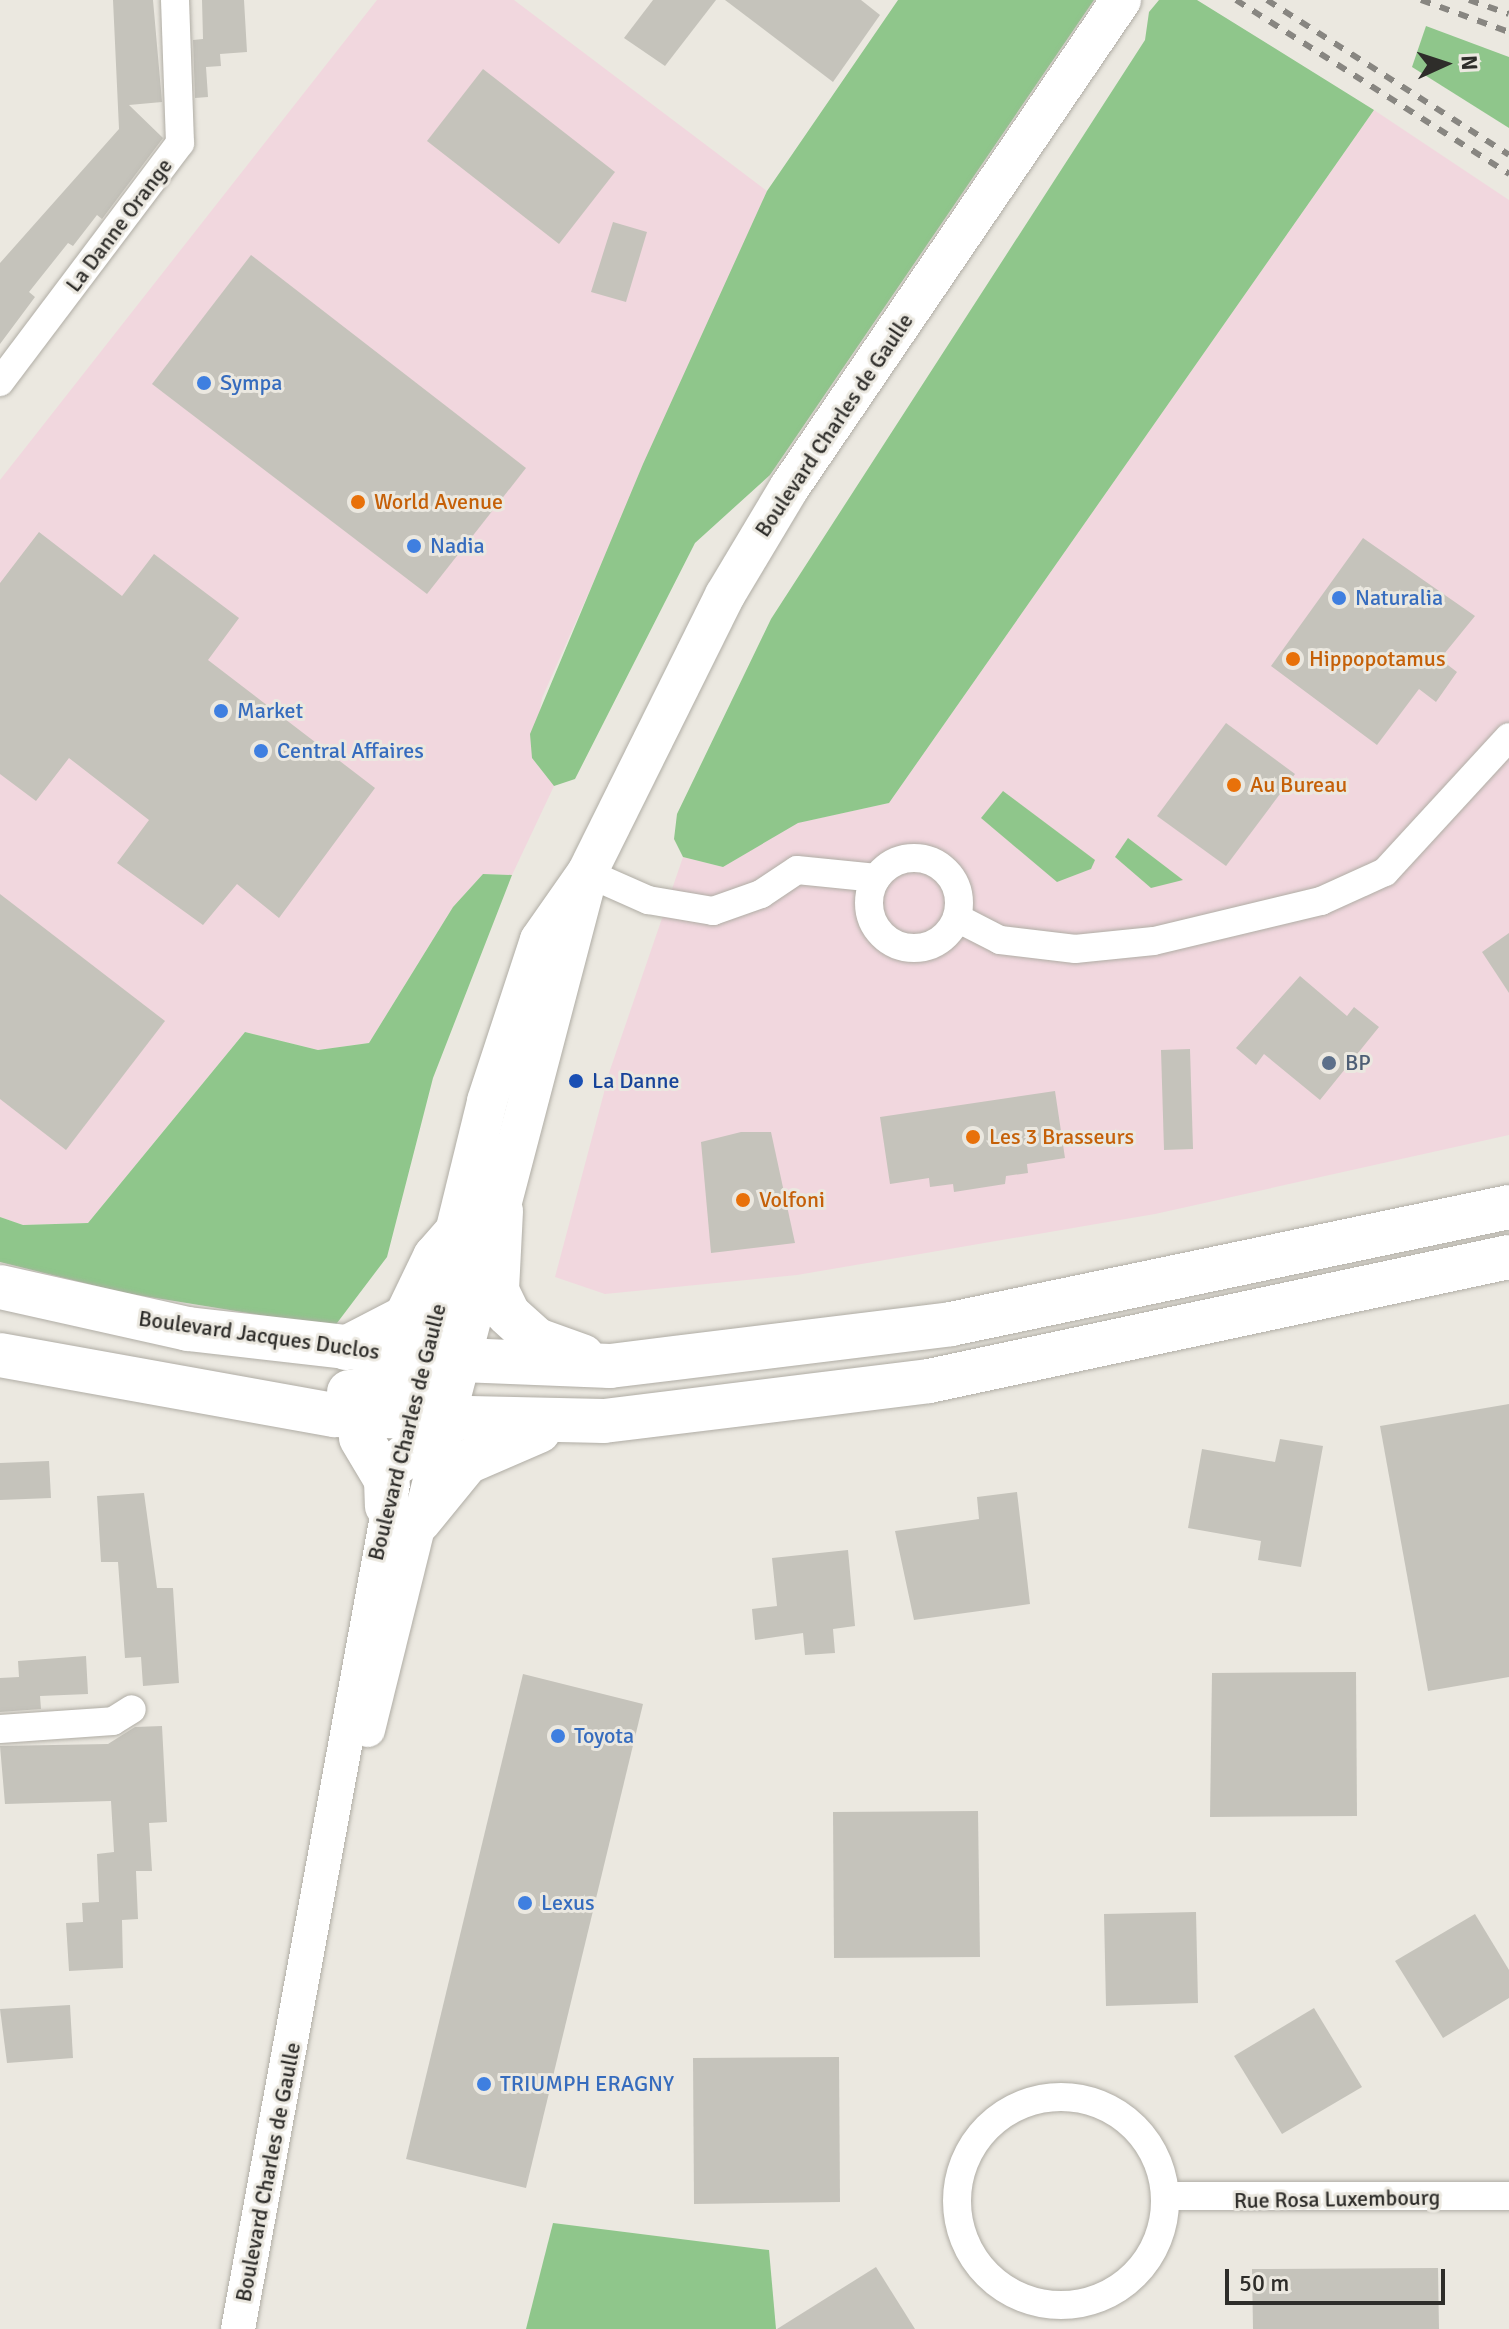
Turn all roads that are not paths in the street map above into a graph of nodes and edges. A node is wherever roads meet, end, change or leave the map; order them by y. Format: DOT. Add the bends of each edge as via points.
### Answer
graph roads {
  1 [pos="175,0"];
  2 [pos="1121,0"];
  3 [pos="0,382"];
  4 [pos="1509,737"];
  5 [pos="587,873"];
  6 [pos="877,878"];
  7 [pos="957,918"];
  8 [pos="1509,1181"];
  9 [pos="1509,1207"];
  10 [pos="501,1211"];
  11 [pos="455,1234"];
  12 [pos="1509,1257"];
  13 [pos="1201,1273"];
  14 [pos="0,1287"];
  15 [pos="346,1348"];
  16 [pos="0,1355"];
  17 [pos="610,1366"];
  18 [pos="181,1393"];
  19 [pos="425,1402"];
  20 [pos="335,1415"];
  21 [pos="576,1421"];
  22 [pos="403,1513"];
  23 [pos="132,1709"];
  24 [pos="0,1729"];
  25 [pos="1166,2196"];
  26 [pos="1509,2196"];
  27 [pos="238,2329"];
  1 -- 3 [label="street, La Danne Orange" via="180,143"];
  2 -- 5 [label="main road, Boulevard Charles de Gaulle" via="773,514"];
  4 -- 7 [label="street" via="1385,872 1321,901 1154,941 1075,949 1000,940"];
  5 -- 6 [label="street" via="648,900 713,911 761,894 797,870 819,866"];
  5 -- 10 [label="main road, Boulevard Charles de Gaulle"];
  5 -- 11 [label="main road, Boulevard Charles de Gaulle" via="540,940 487,1101"];
  6 -- 7 [label="street" via="899,860 928,860 958,889"];
  6 -- 7 [label="street" via="873,921 894,944 939,941"];
  8 -- 13 [label="main road" via="1227,1245"];
  9 -- 13 [label="main road"];
  10 -- 17 [label="main road" via="497,1291 508,1314 537,1340"];
  10 -- 19 [label="main road, Boulevard Charles de Gaulle"];
  11 -- 15 [label="main road" via="435,1257 406,1317"];
  11 -- 19 [label="main road, Boulevard Charles de Gaulle"];
  12 -- 21 [label="main road" via="929,1381 693,1414"];
  13 -- 17 [label="main road" via="951,1324"];
  14 -- 15 [label="main road, Boulevard Jacques Duclos" via="188,1329"];
  15 -- 19 [label="main road, Boulevard Jacques Duclos"];
  16 -- 18 [label="main road"];
  17 -- 19 [label="main road"];
  17 -- 19 [label="main road" via="588,1380"];
  18 -- 19 [label="main road" via="257,1378"];
  18 -- 20 [label="main road"];
  19 -- 20 [label="main road"];
  19 -- 21 [label="main road"];
  19 -- 22 [label="street, Boulevard Charles de Gaulle"];
  19 -- 22 [label="street, Boulevard Charles de Gaulle"];
  20 -- 22 [label="main road" via="376,1456"];
  21 -- 22 [label="main road" via="480,1454"];
  22 -- 27 [label="street, Boulevard Charles de Gaulle"];
  23 -- 24 [label="street" via="113,1721"];
  25 -- 25 [label="street" via="1159,2164 1137,2129 1092,2100 1061,2095 1025,2101 979,2137 958,2179 957,2214 967,2249 1000,2285 1052,2306 1088,2303 1120,2288 1146,2263 1161,2231"];
  25 -- 26 [label="street, Rue Rosa Luxembourg"];
}
